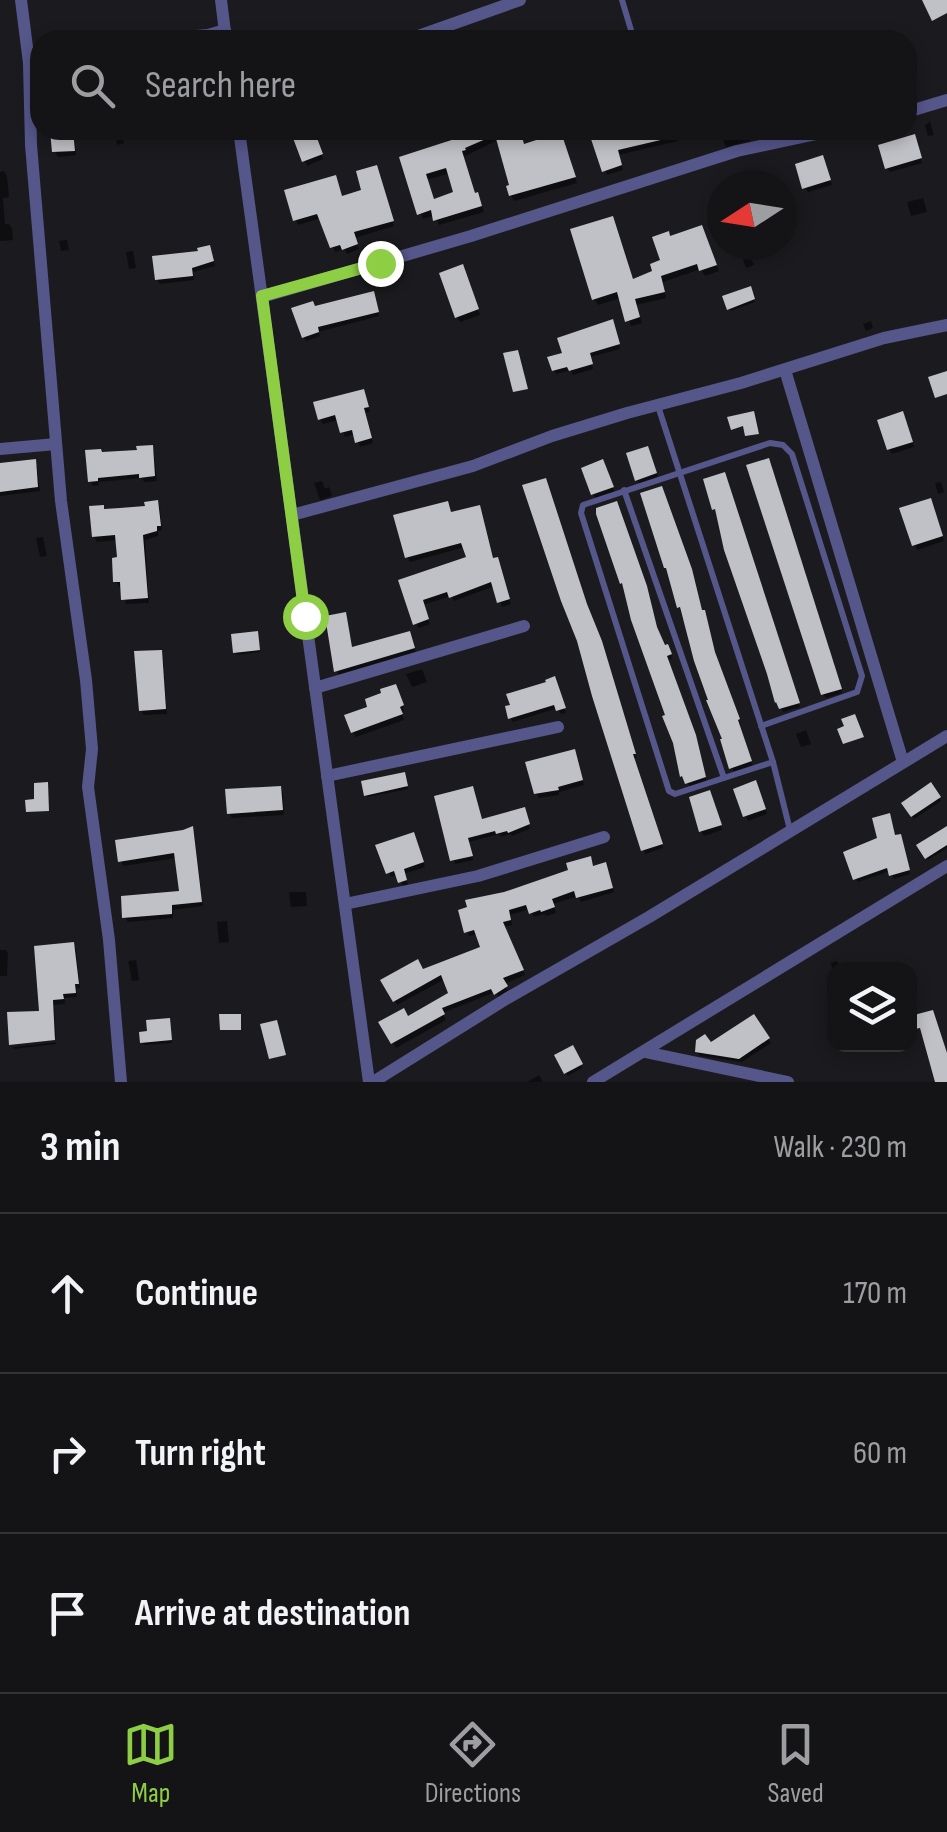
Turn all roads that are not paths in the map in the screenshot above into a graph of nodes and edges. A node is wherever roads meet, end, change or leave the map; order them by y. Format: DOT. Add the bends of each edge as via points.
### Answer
graph roads {
  1 [pos="21,0"];
  2 [pos="221,0"];
  3 [pos="520,0"];
  4 [pos="622,0"];
  5 [pos="225,30"];
  6 [pos="435,30"];
  7 [pos="631,30"];
  8 [pos="25,31"];
  9 [pos="30,37"];
  10 [pos="28,62"];
  11 [pos="947,100"];
  12 [pos="917,109"];
  13 [pos="30,117"];
  14 [pos="31,140"];
  15 [pos="240,140"];
  16 [pos="789,140"];
  17 [pos="262,296"];
  18 [pos="947,325"];
  19 [pos="784,370"];
  20 [pos="658,406"];
  21 [pos="56,444"];
  22 [pos="0,449"];
  23 [pos="680,472"];
  24 [pos="624,490"];
  25 [pos="292,515"];
  26 [pos="524,626"];
  27 [pos="315,688"];
  28 [pos="761,726"];
  29 [pos="558,727"];
  30 [pos="947,736"];
  31 [pos="773,762"];
  32 [pos="902,762"];
  33 [pos="327,776"];
  34 [pos="724,778"];
  35 [pos="790,832"];
  36 [pos="604,837"];
  37 [pos="947,866"];
  38 [pos="345,904"];
  39 [pos="645,1052"];
  40 [pos="121,1082"];
  41 [pos="371,1082"];
  42 [pos="593,1082"];
  43 [pos="788,1082"];
  1 -- 8 [label="street"];
  2 -- 5 [label="street"];
  3 -- 6 [label="street"];
  4 -- 7 [label="lane"];
  8 -- 9 [label="street"];
  8 -- 10 [label="street"];
  10 -- 13 [label="street"];
  11 -- 12 [label="street"];
  14 -- 21 [label="street"];
  15 -- 17 [label="street"];
  16 -- 17 [label="street"];
  17 -- 25 [label="street"];
  18 -- 19 [label="street"];
  19 -- 20 [label="street"];
  19 -- 32 [label="street"];
  20 -- 23 [label="lane"];
  20 -- 25 [label="street"];
  21 -- 22 [label="street"];
  21 -- 40 [label="street" via="86,680 88,786"];
  23 -- 24 [label="lane"];
  23 -- 28 [label="lane"];
  23 -- 28 [label="lane" via="770,444 792,454 862,676 856,692"];
  24 -- 34 [label="lane"];
  24 -- 34 [label="lane" via="583,505 581,513 668,786 675,794"];
  25 -- 27 [label="street"];
  26 -- 27 [label="street"];
  27 -- 33 [label="street"];
  28 -- 31 [label="lane"];
  29 -- 33 [label="street"];
  30 -- 32 [label="street"];
  31 -- 34 [label="lane"];
  31 -- 35 [label="lane"];
  32 -- 35 [label="street"];
  33 -- 38 [label="street"];
  35 -- 41 [label="street"];
  36 -- 38 [label="street" via="478,876"];
  37 -- 39 [label="street"];
  38 -- 41 [label="street"];
  39 -- 42 [label="street"];
  39 -- 43 [label="street"];
}
